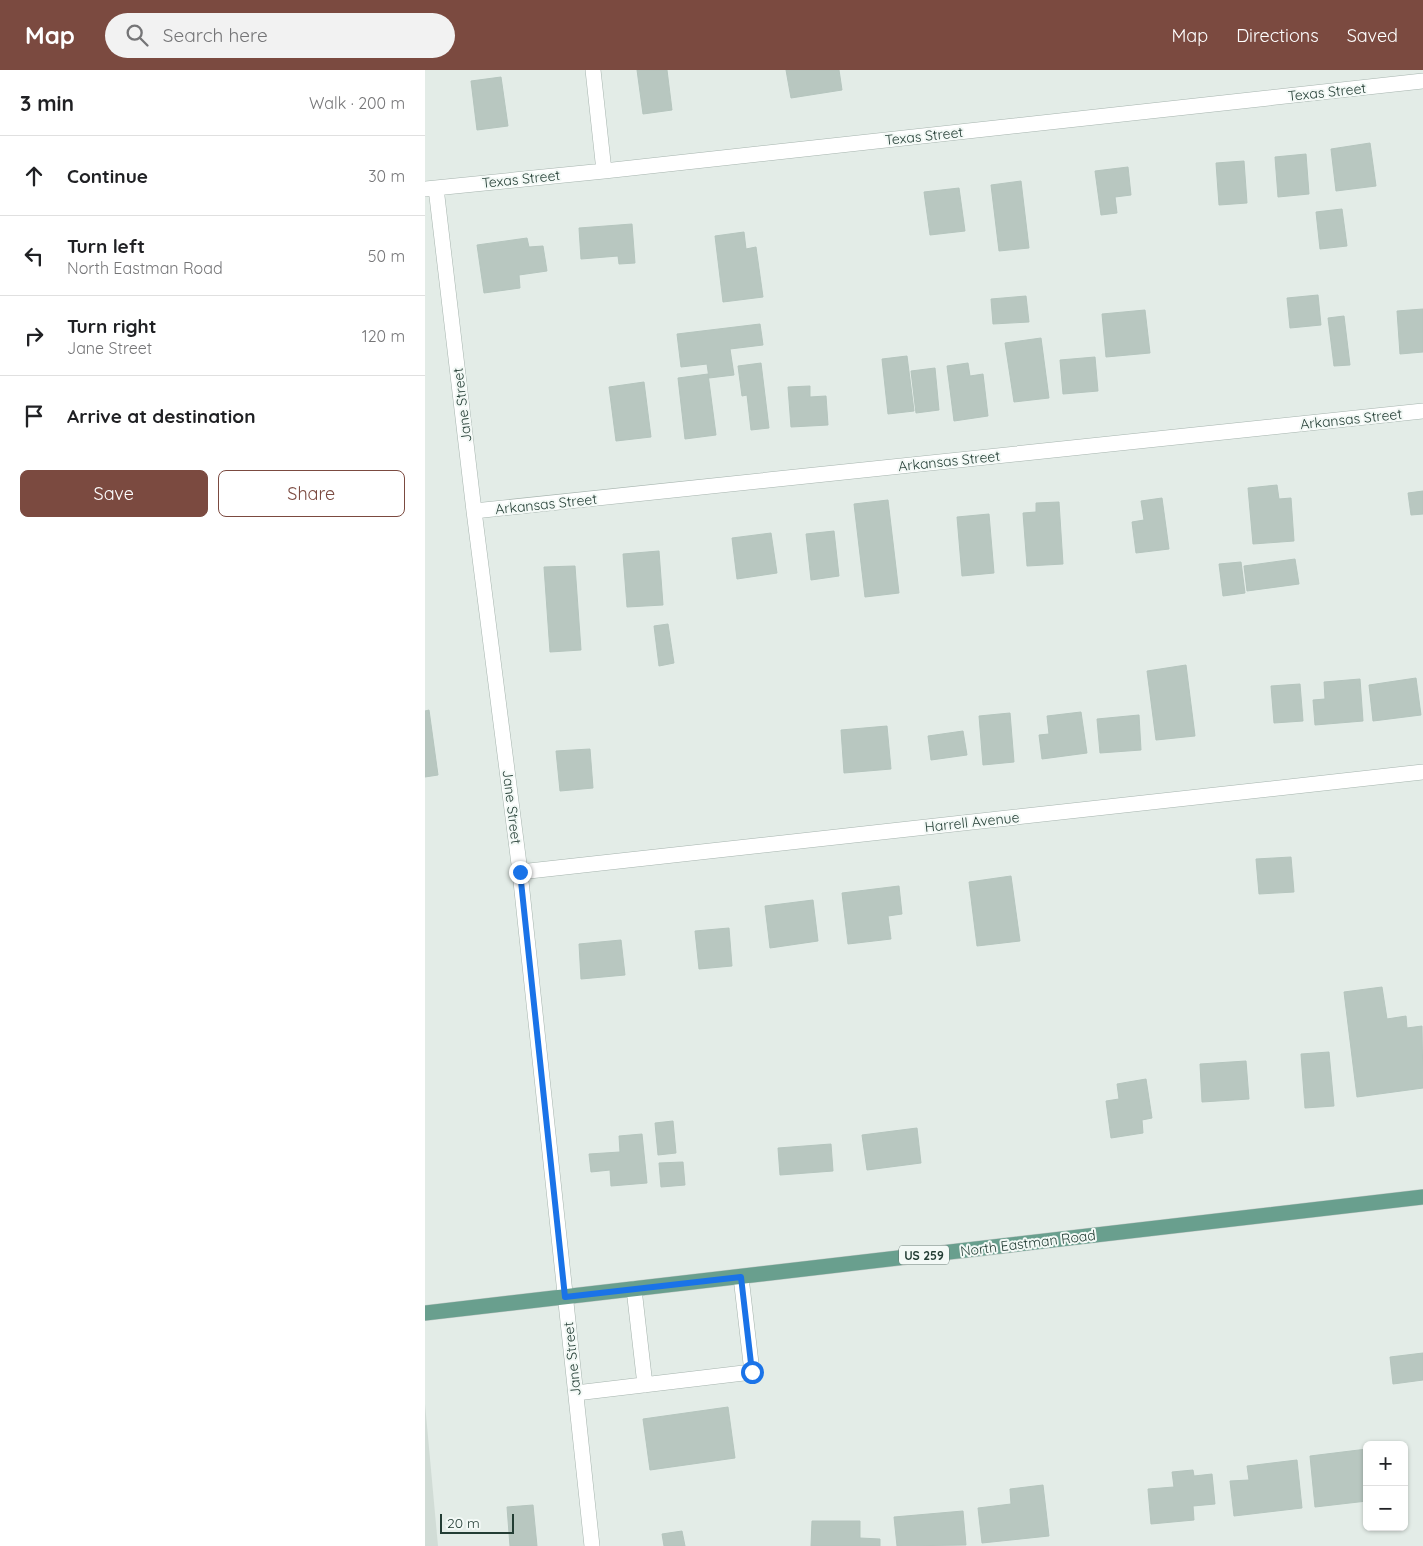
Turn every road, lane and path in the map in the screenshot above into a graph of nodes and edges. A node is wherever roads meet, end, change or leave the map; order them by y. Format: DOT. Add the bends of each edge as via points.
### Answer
graph roads {
  1 [pos="593,70"];
  2 [pos="1423,81"];
  3 [pos="604,171"];
  4 [pos="430,188"];
  5 [pos="1423,411"];
  6 [pos="474,511"];
  7 [pos="1423,772"];
  8 [pos="520,872"];
  9 [pos="1423,1197"];
  10 [pos="741,1277"];
  11 [pos="634,1289"];
  12 [pos="565,1297"];
  13 [pos="425,1313"];
  14 [pos="645,1385"];
  15 [pos="576,1393"];
  16 [pos="592,1546"];
  1 -- 3 [label="street"];
  2 -- 3 [label="street, Texas Street"];
  3 -- 4 [label="street, Texas Street"];
  4 -- 6 [label="street, Jane Street"];
  5 -- 6 [label="street, Arkansas Street"];
  6 -- 8 [label="street, Jane Street"];
  7 -- 8 [label="street, Harrell Avenue"];
  8 -- 12 [label="street, Jane Street"];
  9 -- 10 [label="main road, North Eastman Road / US 259"];
  10 -- 11 [label="main road, North Eastman Road / US 259"];
  10 -- 14 [label="street" via="752,1372"];
  11 -- 12 [label="main road, North Eastman Road / US 259"];
  11 -- 14 [label="street"];
  12 -- 13 [label="main road, North Eastman Road / US 259"];
  12 -- 15 [label="street, Jane Street"];
  14 -- 15 [label="street"];
  15 -- 16 [label="street, Jane Street"];
}
